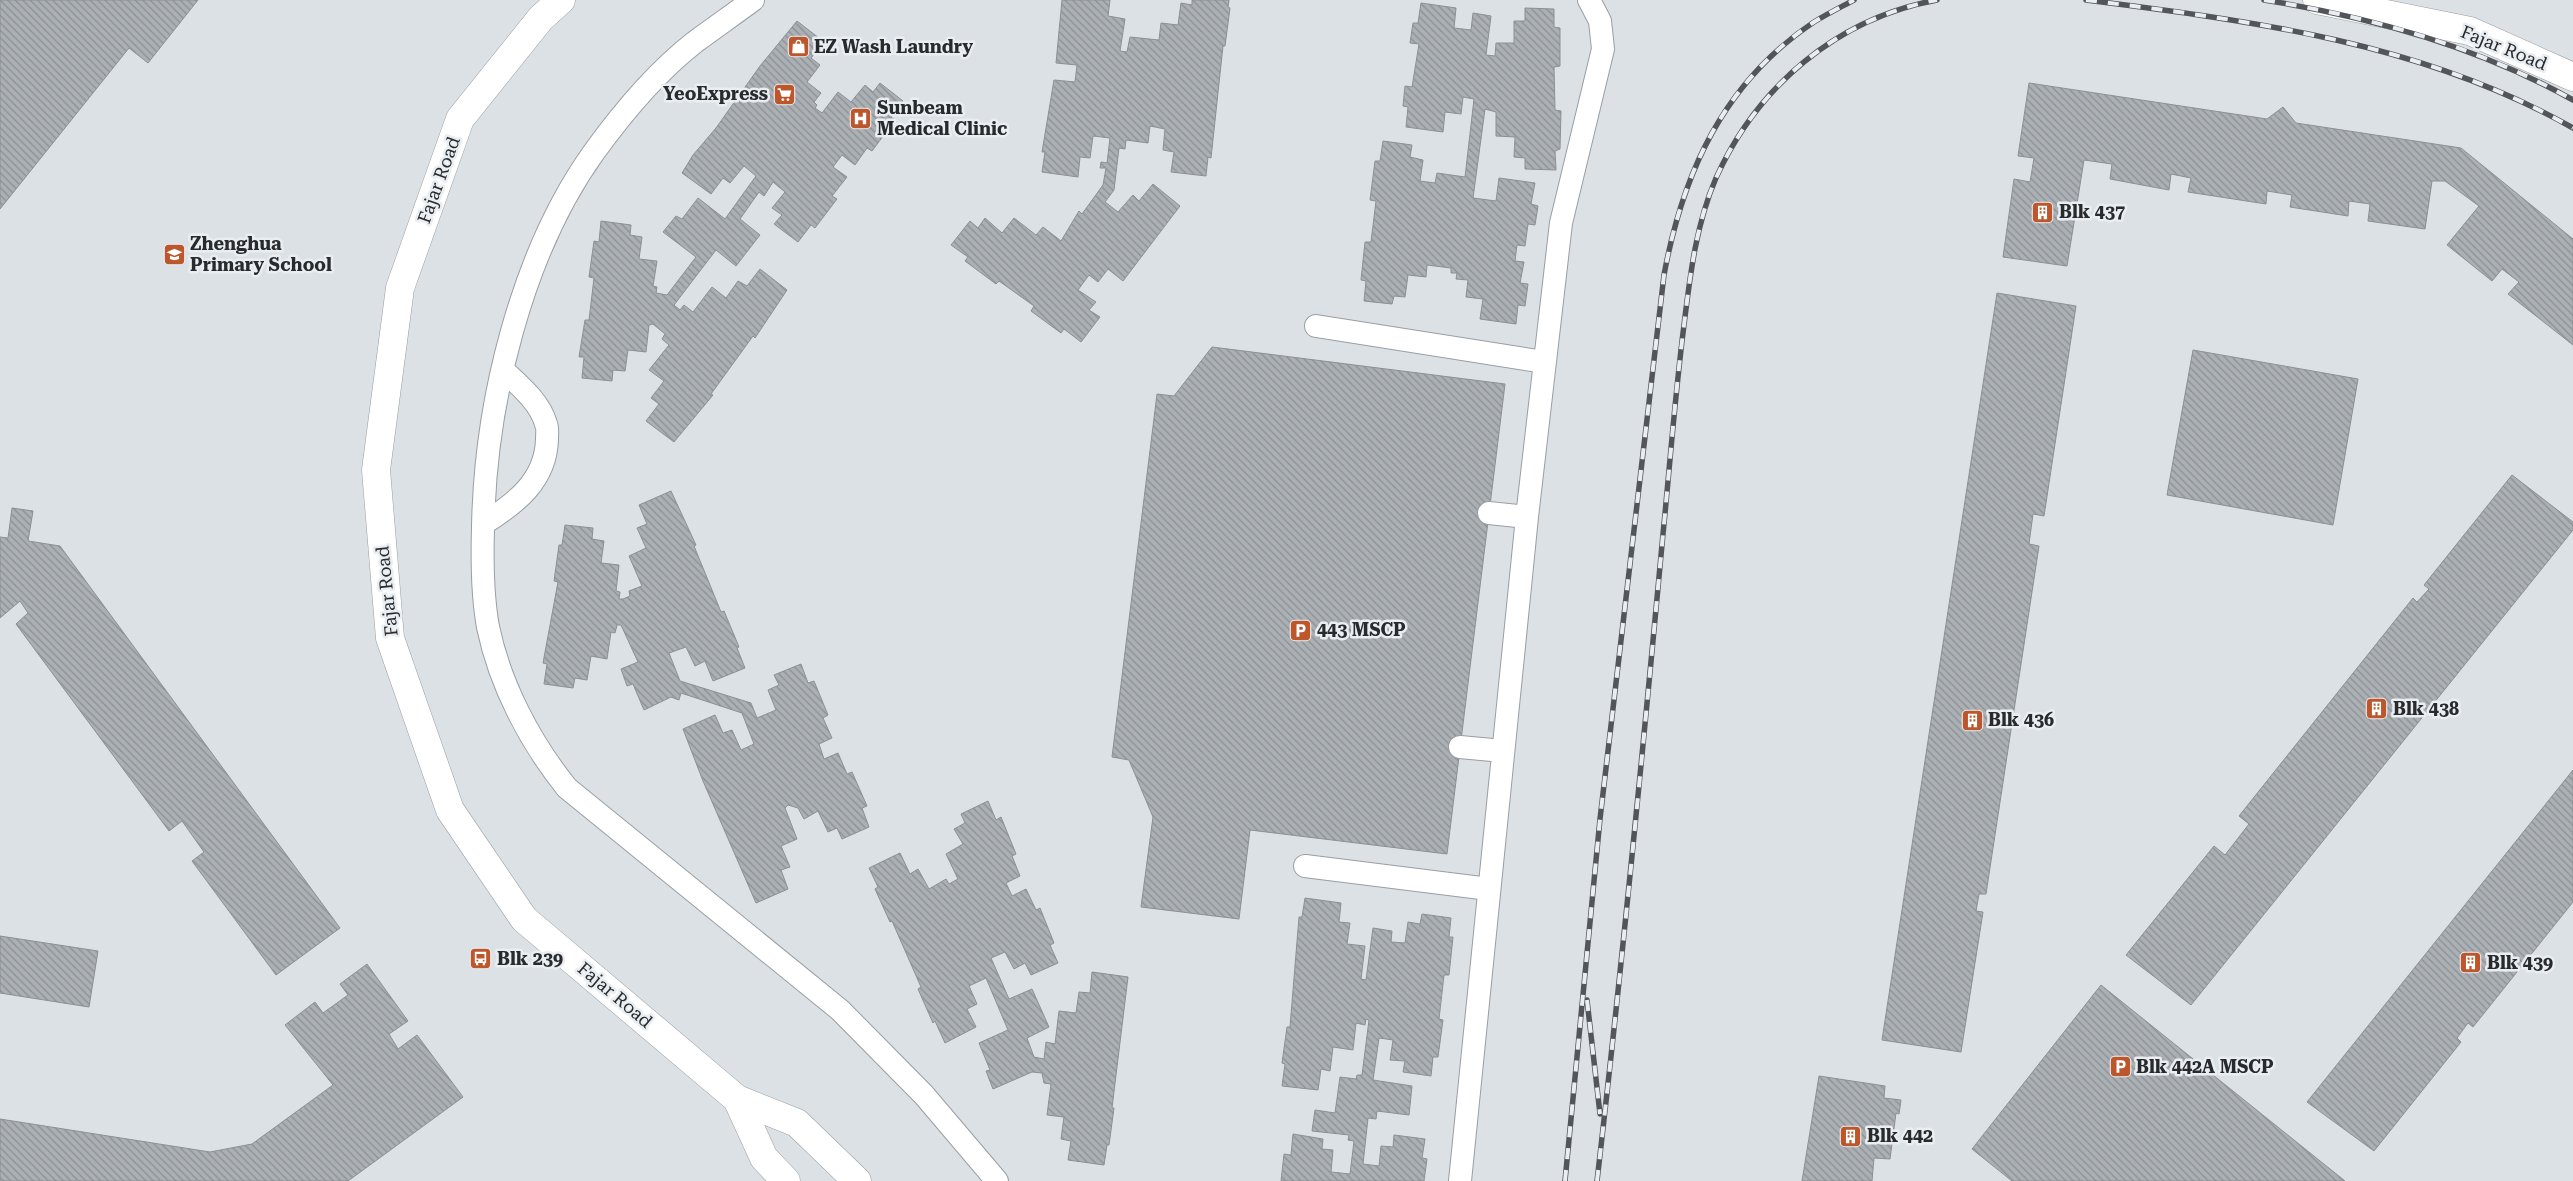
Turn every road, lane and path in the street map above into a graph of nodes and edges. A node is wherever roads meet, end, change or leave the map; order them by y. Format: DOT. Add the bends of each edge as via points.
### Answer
graph roads {
  1 [pos="561,0"];
  2 [pos="753,0"];
  3 [pos="1589,0"];
  4 [pos="2317,0"];
  5 [pos="2573,77"];
  6 [pos="1316,326"];
  7 [pos="1544,362"];
  8 [pos="503,370"];
  9 [pos="1489,513"];
  10 [pos="1527,517"];
  11 [pos="483,524"];
  12 [pos="1460,747"];
  13 [pos="1503,751"];
  14 [pos="1305,866"];
  15 [pos="1489,889"];
  16 [pos="738,1099"];
  17 [pos="786,1181"];
  18 [pos="857,1181"];
  19 [pos="997,1181"];
  20 [pos="1460,1181"];
  1 -- 16 [label="street, Fajar Road" via="541,18 460,120 400,288 376,470 390,638 450,810 524,919"];
  2 -- 8 [label="lane" via="658,74 593,154 560,211 532,271"];
  3 -- 7 [label="lane" via="1600,21 1603,49 1563,209"];
  4 -- 5 [label="street, Fajar Road" via="2470,31"];
  6 -- 7 [label="lane"];
  7 -- 10 [label="lane"];
  8 -- 11 [label="lane" via="487,452"];
  8 -- 11 [label="lane" via="537,405 547,425 547,450 540,472 528,490"];
  9 -- 10 [label="lane"];
  10 -- 13 [label="lane"];
  11 -- 19 [label="lane" via="484,597 496,655 530,735 567,788 840,1010 924,1095"];
  12 -- 13 [label="lane"];
  13 -- 15 [label="lane"];
  14 -- 15 [label="lane"];
  15 -- 20 [label="lane"];
  16 -- 17 [label="street, Fajar Road" via="764,1158"];
  16 -- 18 [label="street, Fajar Road" via="797,1123"];
}
